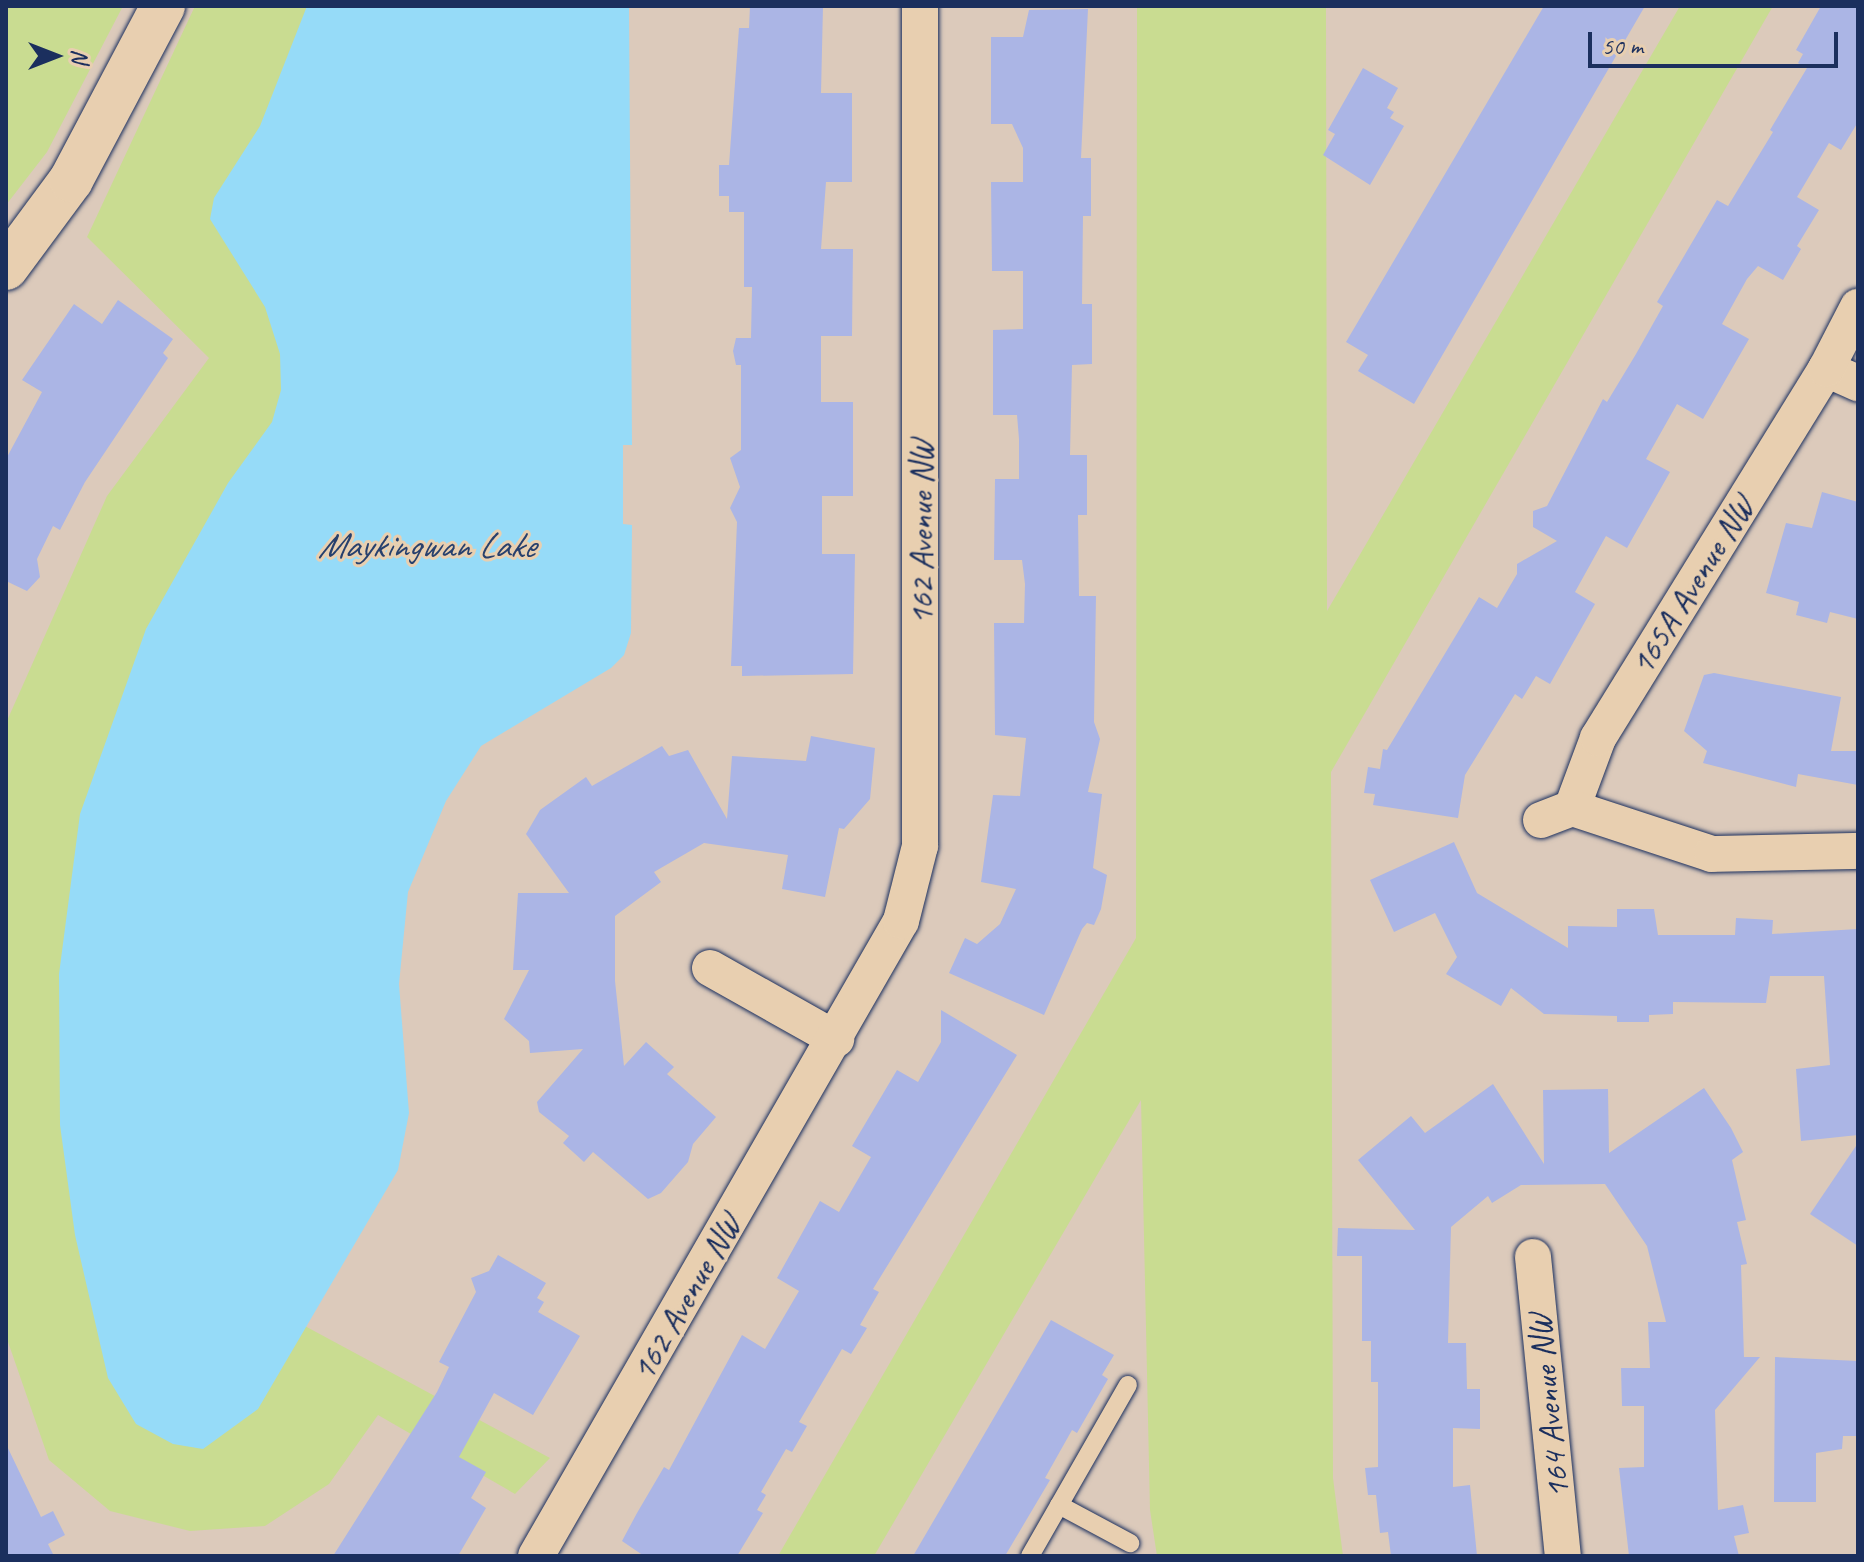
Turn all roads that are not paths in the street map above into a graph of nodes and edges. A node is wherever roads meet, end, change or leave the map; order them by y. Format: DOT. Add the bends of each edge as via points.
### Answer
graph roads {
  1 [pos="163,6"];
  2 [pos="920,6"];
  3 [pos="9,258"];
  4 [pos="1858,307"];
  5 [pos="1842,376"];
  6 [pos="1858,851"];
  7 [pos="710,968"];
  8 [pos="836,1039"];
  9 [pos="1533,1257"];
  10 [pos="1128,1385"];
  11 [pos="1059,1505"];
  12 [pos="1130,1543"];
  13 [pos="536,1556"];
  14 [pos="1030,1556"];
  15 [pos="1563,1556"];
  1 -- 3 [label="street" via="71,180"];
  2 -- 8 [label="street, 162 Avenue NW" via="920,846 901,921"];
  4 -- 5 [label="street, 165A Avenue NW"];
  5 -- 6 [label="street, 165A Avenue NW" via="1598,738 1556,814 1712,854"];
  7 -- 8 [label="street"];
  8 -- 13 [label="street, 162 Avenue NW"];
  9 -- 15 [label="street, 164 Avenue NW"];
  10 -- 11 [label="lane"];
  11 -- 12 [label="lane"];
  11 -- 14 [label="lane"];
}
